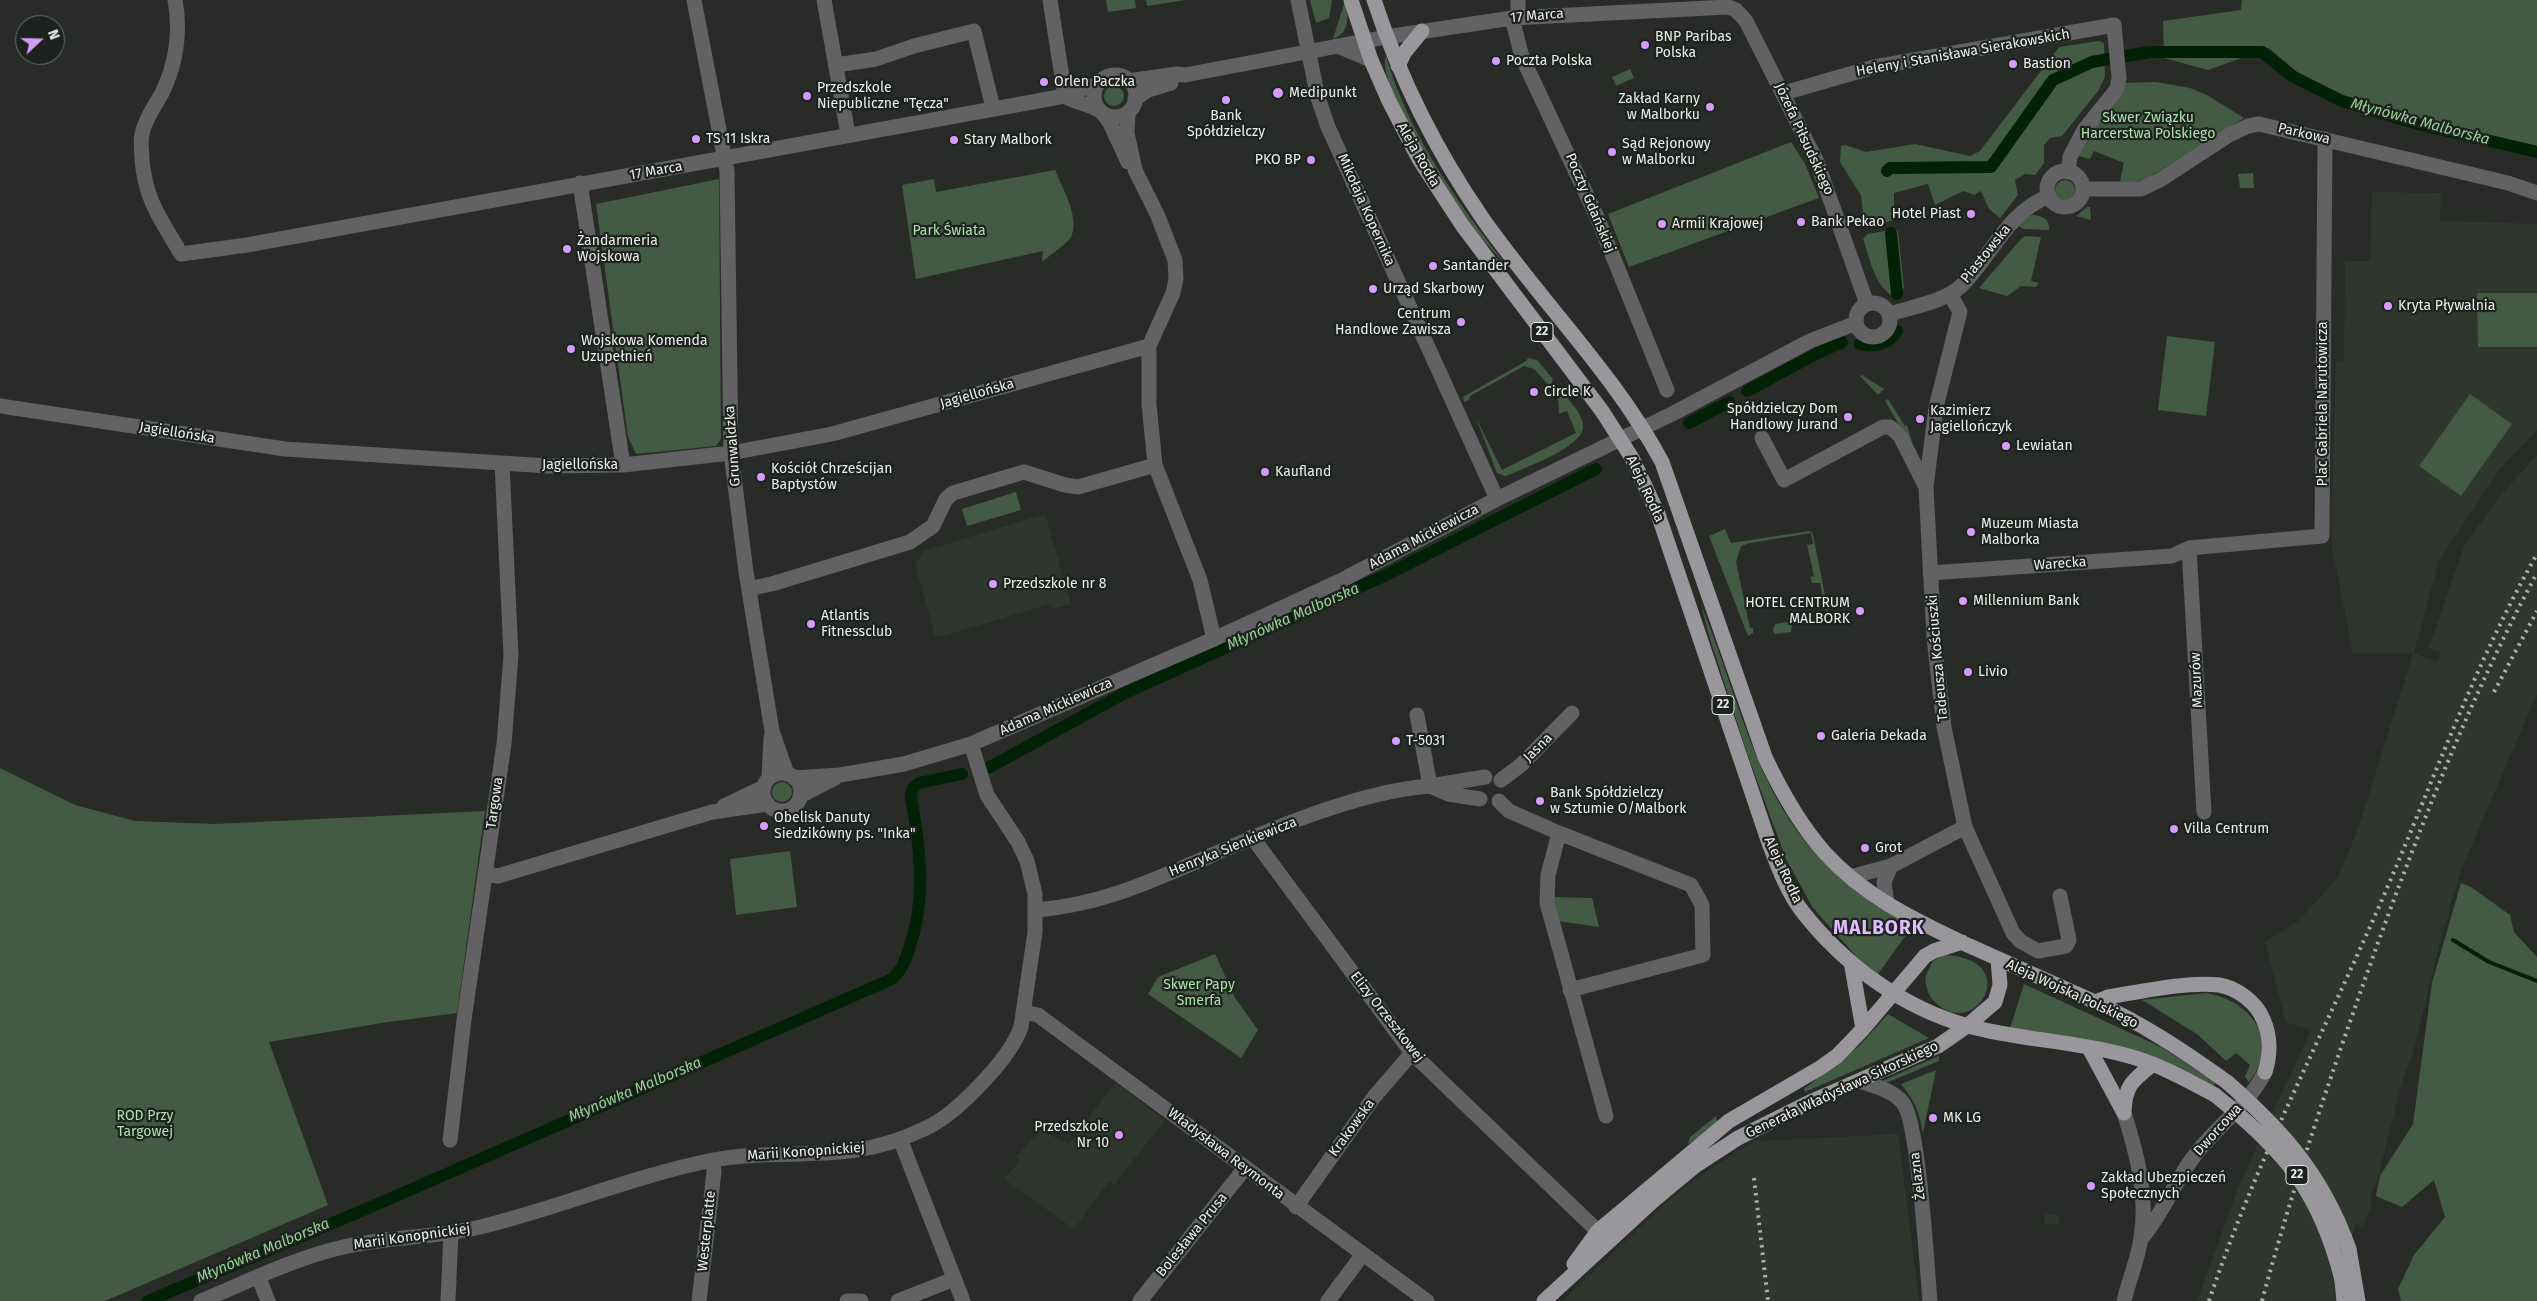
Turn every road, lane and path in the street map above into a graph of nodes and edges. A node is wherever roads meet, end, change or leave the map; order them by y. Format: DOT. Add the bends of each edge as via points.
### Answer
graph roads {
  1 [pos="176,0"];
  2 [pos="694,0"];
  3 [pos="824,0"];
  4 [pos="1050,0"];
  5 [pos="1298,0"];
  6 [pos="1351,0"];
  7 [pos="1374,0"];
  8 [pos="1518,0"];
  9 [pos="1734,5"];
  10 [pos="1515,17"];
  11 [pos="1422,31"];
  12 [pos="1386,37"];
  13 [pos="1365,41"];
  14 [pos="1338,46"];
  15 [pos="1307,53"];
  16 [pos="1371,60"];
  17 [pos="836,65"];
  18 [pos="1398,66"];
  19 [pos="1185,75"];
  20 [pos="1128,81"];
  21 [pos="1098,84"];
  22 [pos="1784,93"];
  23 [pos="1065,96"];
  24 [pos="1136,99"];
  25 [pos="993,108"];
  26 [pos="1101,112"];
  27 [pos="1128,113"];
  28 [pos="848,134"];
  29 [pos="2325,139"];
  30 [pos="724,159"];
  31 [pos="1135,170"];
  32 [pos="2068,172"];
  33 [pos="580,184"];
  34 [pos="2082,190"];
  35 [pos="2537,193"];
  36 [pos="2049,196"];
  37 [pos="1950,294"];
  38 [pos="1867,304"];
  39 [pos="1890,314"];
  40 [pos="1856,323"];
  41 [pos="1150,346"];
  42 [pos="1667,390"];
  43 [pos="0,406"];
  44 [pos="1644,428"];
  45 [pos="1762,438"];
  46 [pos="1621,439"];
  47 [pos="731,454"];
  48 [pos="502,463"];
  49 [pos="623,465"];
  50 [pos="1156,465"];
  51 [pos="1926,487"];
  52 [pos="1497,499"];
  53 [pos="2189,548"];
  54 [pos="1930,573"];
  55 [pos="749,589"];
  56 [pos="1214,639"];
  57 [pos="1572,713"];
  58 [pos="1417,715"];
  59 [pos="772,731"];
  60 [pos="971,744"];
  61 [pos="840,775"];
  62 [pos="791,776"];
  63 [pos="1485,777"];
  64 [pos="1501,780"];
  65 [pos="766,782"];
  66 [pos="1430,786"];
  67 [pos="800,796"];
  68 [pos="1480,799"];
  69 [pos="1499,801"];
  70 [pos="768,804"];
  71 [pos="712,812"];
  72 [pos="2204,812"];
  73 [pos="1965,827"];
  74 [pos="1559,833"];
  75 [pos="1252,837"];
  76 [pos="1891,866"];
  77 [pos="485,874"];
  78 [pos="1850,877"];
  79 [pos="2060,896"];
  80 [pos="1887,904"];
  81 [pos="1037,910"];
  82 [pos="1962,942"];
  83 [pos="1998,959"];
  84 [pos="1851,962"];
  85 [pos="1570,990"];
  86 [pos="1894,993"];
  87 [pos="2096,1002"];
  88 [pos="1023,1012"];
  89 [pos="1967,1026"];
  90 [pos="1863,1029"];
  91 [pos="2089,1048"];
  92 [pos="1412,1053"];
  93 [pos="2153,1064"];
  94 [pos="2265,1072"];
  95 [pos="1859,1080"];
  96 [pos="2124,1113"];
  97 [pos="1606,1116"];
  98 [pos="900,1139"];
  99 [pos="450,1140"];
  100 [pos="713,1160"];
  101 [pos="1245,1168"];
  102 [pos="1296,1207"];
  103 [pos="451,1232"];
  104 [pos="1603,1237"];
  105 [pos="2141,1239"];
  106 [pos="1363,1254"];
  107 [pos="259,1278"];
  108 [pos="954,1279"];
  109 [pos="202,1301"];
  110 [pos="268,1301"];
  111 [pos="448,1301"];
  112 [pos="699,1301"];
  113 [pos="847,1301"];
  114 [pos="861,1301"];
  115 [pos="898,1301"];
  116 [pos="963,1301"];
  117 [pos="1140,1301"];
  118 [pos="1328,1301"];
  119 [pos="1427,1301"];
  120 [pos="1544,1301"];
  121 [pos="1930,1301"];
  122 [pos="2124,1301"];
  123 [pos="2344,1301"];
  124 [pos="2358,1301"];
  1 -- 33 [label="street, 17 Marca" via="178,32 170,75 142,132 146,191 181,254 247,245"];
  2 -- 30 [label="street, Grunwaldzka"];
  3 -- 17 [label="street"];
  4 -- 23 [label="street"];
  5 -- 15 [label="street, Mikołaja Kopernika"];
  6 -- 13 [label="main road, Aleja Rodła / 22"];
  7 -- 12 [label="main road, Aleja Rodła / 22"];
  8 -- 10 [label="street, Poczty Gdańskiej"];
  9 -- 10 [label="street, 17 Marca"];
  9 -- 22 [label="street, Józefa Piłsudskiego" via="1746,20"];
  10 -- 11 [label="street, 17 Marca"];
  10 -- 42 [label="street, Poczty Gdańskiej" via="1522,57 1597,217"];
  11 -- 12 [label="street, 17 Marca"];
  11 -- 18 [label="main road"];
  12 -- 13 [label="street, 17 Marca"];
  12 -- 18 [label="main road, Aleja Rodła / 22"];
  13 -- 14 [label="street, 17 Marca"];
  13 -- 16 [label="main road, Aleja Rodła / 22"];
  14 -- 15 [label="street, 17 Marca"];
  14 -- 16 [label="street"];
  15 -- 19 [label="street, 17 Marca"];
  15 -- 52 [label="street, Mikołaja Kopernika" via="1328,127"];
  16 -- 46 [label="main road, Aleja Rodła / 22" via="1405,133 1434,183"];
  17 -- 25 [label="street" via="876,59 971,30 978,44"];
  17 -- 28 [label="street"];
  18 -- 44 [label="main road, Aleja Rodła / 22" via="1417,110 1483,220"];
  19 -- 20 [label="street, 17 Marca"];
  19 -- 24 [label="street, 17 Marca" via="1180,80 1148,90"];
  20 -- 21 [label="street" via="1116,75"];
  20 -- 24 [label="street"];
  21 -- 23 [label="street, 17 Marca" via="1073,89"];
  21 -- 26 [label="street" via="1094,97"];
  22 -- 32 [label="street, Heleny i Stanisława Sierakowskich" via="1877,66 2114,30 2119,78 2117,89 2075,145"];
  22 -- 38 [label="street, Józefa Piłsudskiego" via="1817,162"];
  23 -- 25 [label="street, 17 Marca"];
  23 -- 26 [label="street, 17 Marca"];
  24 -- 27 [label="street"];
  25 -- 28 [label="street, 17 Marca"];
  26 -- 27 [label="street" via="1116,118"];
  26 -- 31 [label="street" via="1110,123 1126,160"];
  27 -- 31 [label="street" via="1127,133"];
  28 -- 30 [label="street, 17 Marca"];
  29 -- 34 [label="street, Parkowa" via="2275,126 2248,126 2141,189"];
  29 -- 35 [label="street, Parkowa" via="2508,183"];
  29 -- 53 [label="street, Plac Gabriela Narutowicza" via="2322,536"];
  30 -- 33 [label="street, 17 Marca"];
  30 -- 47 [label="street, Grunwaldzka" via="727,174"];
  31 -- 41 [label="street" via="1176,260 1173,292"];
  32 -- 34 [label="street" via="2080,180"];
  32 -- 36 [label="street" via="2053,176 2048,186"];
  33 -- 49 [label="street"];
  34 -- 36 [label="street" via="2080,199 2069,207 2055,204"];
  36 -- 37 [label="street, Piastowska" via="2022,211 1962,285"];
  37 -- 39 [label="street, Piastowska"];
  37 -- 51 [label="street, Tadeusza Kościuszki" via="1960,312 1936,406"];
  38 -- 39 [label="street" via="1881,304"];
  38 -- 40 [label="street" via="1859,310"];
  39 -- 40 [label="street" via="1889,326 1878,336 1863,334"];
  40 -- 44 [label="street, Adama Mickiewicza" via="1810,341"];
  41 -- 47 [label="street, Jagiellońska" via="832,434"];
  41 -- 50 [label="street" via="1150,404"];
  43 -- 48 [label="street, Jagiellońska" via="285,449"];
  44 -- 46 [label="street, Adama Mickiewicza"];
  44 -- 78 [label="main road, Aleja Rodła / 22" via="1667,474 1765,756 1804,828"];
  45 -- 51 [label="street, Tadeusza Kościuszki" via="1784,480 1883,427 1890,427 1900,436"];
  46 -- 52 [label="street, Adama Mickiewicza"];
  46 -- 84 [label="main road, Aleja Rodła / 22" via="1658,514 1769,844 1786,883 1801,910"];
  47 -- 49 [label="street, Jagiellońska"];
  47 -- 55 [label="street, Grunwaldzka"];
  48 -- 49 [label="street, Jagiellońska"];
  48 -- 77 [label="street, Targowa" via="511,655 504,744"];
  50 -- 55 [label="street" via="1078,487 1024,472 953,493 946,498 933,526 910,542"];
  50 -- 56 [label="street" via="1200,580"];
  51 -- 54 [label="street, Tadeusza Kościuszki"];
  52 -- 56 [label="street, Adama Mickiewicza" via="1342,580"];
  53 -- 54 [label="street, Warecka" via="2167,556"];
  53 -- 72 [label="street, Mazurów"];
  54 -- 73 [label="street, Tadeusza Kościuszki" via="1941,704"];
  55 -- 59 [label="street, Grunwaldzka"];
  56 -- 60 [label="street, Adama Mickiewicza"];
  57 -- 64 [label="street, Jasna" via="1521,765"];
  58 -- 66 [label="street"];
  59 -- 62 [label="street, Grunwaldzka"];
  59 -- 65 [label="street, Grunwaldzka"];
  60 -- 61 [label="street, Adama Mickiewicza" via="904,764"];
  60 -- 81 [label="street, Marii Konopnickiej" via="987,795 1018,842 1026,861"];
  61 -- 62 [label="street, Adama Mickiewicza"];
  61 -- 67 [label="street, Adama Mickiewicza"];
  62 -- 65 [label="street" via="778,773"];
  62 -- 67 [label="street" via="800,786"];
  63 -- 64 [label="street"];
  63 -- 66 [label="street, Henryka Sienkiewicza"];
  63 -- 68 [label="street" via="1477,788"];
  64 -- 69 [label="street" via="1505,791"];
  65 -- 70 [label="street" via="764,799"];
  65 -- 71 [label="street"];
  66 -- 68 [label="street, Henryka Sienkiewicza" via="1448,794"];
  66 -- 75 [label="street, Henryka Sienkiewicza" via="1379,795"];
  67 -- 70 [label="street" via="795,806 783,810"];
  68 -- 69 [label="street" via="1488,804"];
  69 -- 74 [label="street" via="1509,811"];
  70 -- 71 [label="street"];
  71 -- 77 [label="street" via="498,876"];
  73 -- 76 [label="street"];
  73 -- 79 [label="street, Tadeusza Kościuszki" via="2013,933 2031,949 2046,952 2066,946 2069,940"];
  74 -- 85 [label="street" via="1548,876 1547,903"];
  74 -- 85 [label="street" via="1691,885 1702,905 1703,955"];
  75 -- 81 [label="street, Henryka Sienkiewicza" via="1128,891 1069,908"];
  75 -- 92 [label="street, Elizy Orzeszkowej"];
  76 -- 78 [label="street"];
  76 -- 80 [label="street" via="1884,882"];
  77 -- 99 [label="street, Targowa"];
  78 -- 80 [label="main road, Aleja Rodła / 22"];
  80 -- 82 [label="main road, Aleja Rodła / 22" via="1919,924"];
  81 -- 88 [label="street, Marii Konopnickiej"];
  82 -- 83 [label="main road, 22"];
  82 -- 86 [label="main road, Generała Władysława Sikorskiego" via="1925,956"];
  83 -- 87 [label="main road, Aleja Wojska Polskiego / 22"];
  83 -- 89 [label="main road, Generała Władysława Sikorskiego" via="2000,985 1995,1002"];
  84 -- 86 [label="main road, Aleja Rodła / 22"];
  84 -- 90 [label="main road"];
  85 -- 97 [label="street"];
  86 -- 89 [label="main road, 22"];
  86 -- 90 [label="main road, Generała Władysława Sikorskiego"];
  87 -- 94 [label="main road" via="2108,997 2191,986 2227,987 2246,998 2262,1016 2270,1045"];
  87 -- 124 [label="main road, Aleja Wojska Polskiego / 22, bridge" via="2161,1037 2227,1082 2276,1128 2313,1173 2332,1206 2349,1249"];
  88 -- 98 [label="street, Marii Konopnickiej" via="1017,1040 991,1073 950,1112 927,1128"];
  88 -- 101 [label="street, Władysława Reymonta" via="1038,1015"];
  89 -- 91 [label="main road, 22"];
  89 -- 95 [label="main road, Generała Władysława Sikorskiego" via="1938,1046"];
  90 -- 104 [label="main road, Generała Władysława Sikorskiego" via="1837,1056 1820,1068 1729,1121"];
  91 -- 93 [label="main road, 22" via="2125,1054"];
  91 -- 96 [label="main road"];
  92 -- 102 [label="street, Krakowska" via="1374,1097"];
  92 -- 104 [label="street, Elizy Orzeszkowej"];
  93 -- 96 [label="main road" via="2133,1080 2125,1095"];
  93 -- 123 [label="main road, 22, bridge" via="2215,1096 2265,1137 2294,1170 2325,1225 2342,1280"];
  94 -- 105 [label="street, Dworcowa" via="2256,1088 2193,1158 2175,1184 2155,1224"];
  95 -- 104 [label="main road, Generała Władysława Sikorskiego" via="1738,1138 1695,1166"];
  95 -- 121 [label="street, Żelazna" via="1894,1094 1908,1111 1919,1182"];
  96 -- 105 [label="street, Dworcowa" via="2142,1183"];
  98 -- 100 [label="street, Marii Konopnickiej" via="856,1150"];
  98 -- 108 [label="street"];
  100 -- 103 [label="street, Marii Konopnickiej"];
  100 -- 112 [label="street, Westerplatte"];
  101 -- 102 [label="street, Władysława Reymonta"];
  101 -- 117 [label="street, Bolesława Prusa"];
  102 -- 106 [label="street, Władysława Reymonta"];
  103 -- 107 [label="street, Marii Konopnickiej" via="342,1248"];
  103 -- 111 [label="street"];
  104 -- 120 [label="main road, Generała Władysława Sikorskiego"];
  105 -- 122 [label="street, Dworcowa"];
  106 -- 118 [label="street"];
  106 -- 119 [label="street, Władysława Reymonta"];
  107 -- 109 [label="street, Marii Konopnickiej"];
  107 -- 110 [label="street"];
  108 -- 115 [label="street"];
  108 -- 116 [label="street"];
  113 -- 114 [label="street"];
}
